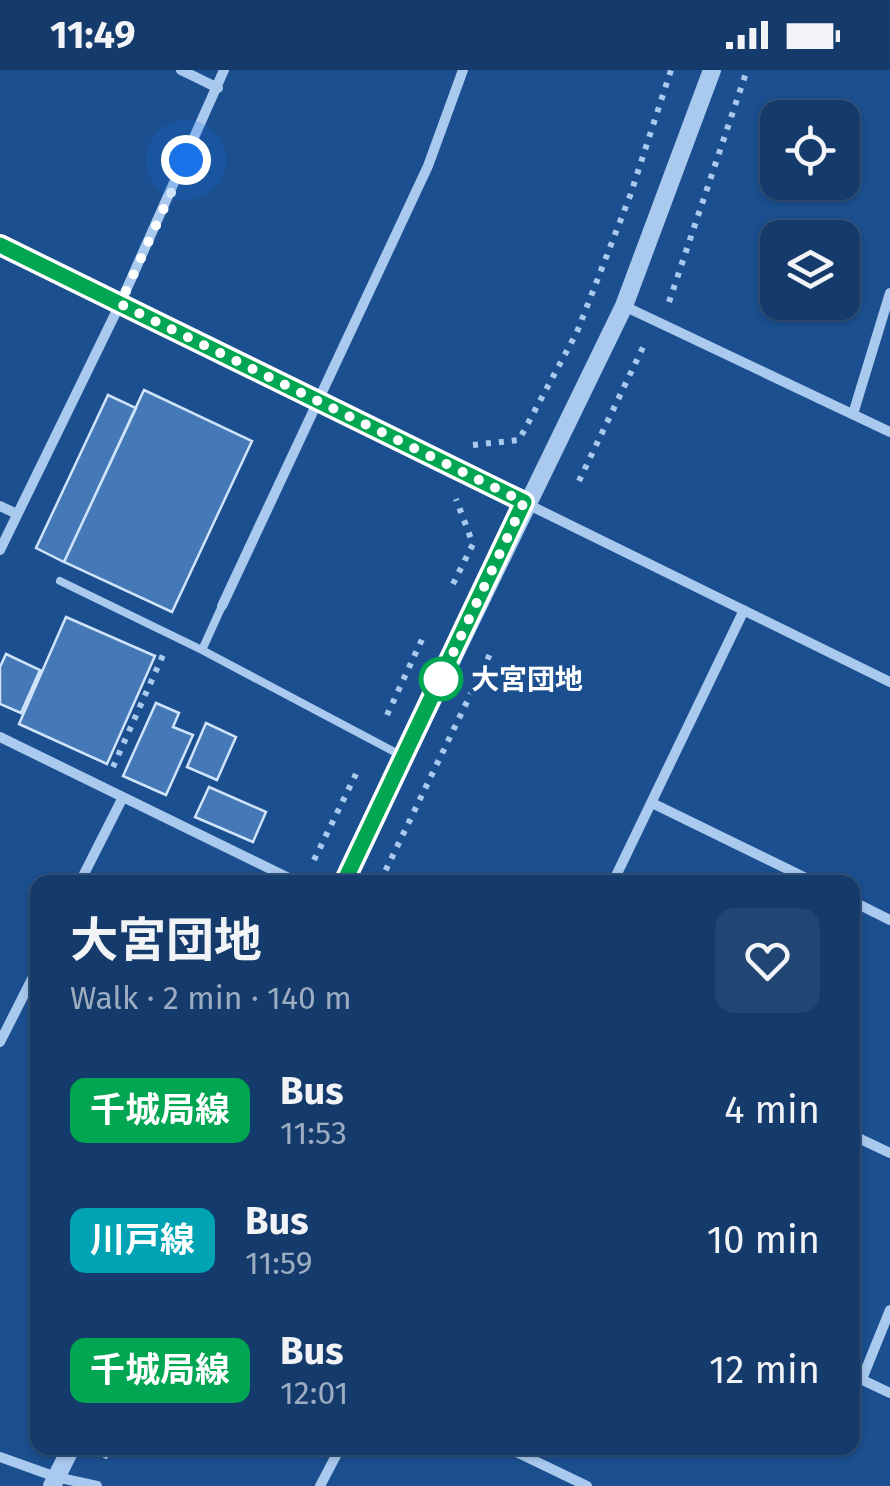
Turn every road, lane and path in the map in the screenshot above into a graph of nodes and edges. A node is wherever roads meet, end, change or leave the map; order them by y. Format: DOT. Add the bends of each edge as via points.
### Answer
graph roads {
  1 [pos="181,70"];
  2 [pos="224,70"];
  3 [pos="463,70"];
  4 [pos="672,70"];
  5 [pos="712,70"];
  6 [pos="747,70"];
  7 [pos="218,88"];
  8 [pos="0,245"];
  9 [pos="890,293"];
  10 [pos="120,304"];
  11 [pos="668,304"];
  12 [pos="624,306"];
  13 [pos="646,343"];
  14 [pos="320,400"];
  15 [pos="853,414"];
  16 [pos="890,432"];
  17 [pos="458,437"];
  18 [pos="579,481"];
  19 [pos="439,491"];
  20 [pos="524,502"];
  21 [pos="0,506"];
  22 [pos="16,514"];
  23 [pos="0,550"];
  24 [pos="60,580"];
  25 [pos="453,584"];
  26 [pos="222,606"];
  27 [pos="744,610"];
  28 [pos="424,634"];
  29 [pos="171,636"];
  30 [pos="497,639"];
  31 [pos="202,650"];
  32 [pos="890,682"];
  33 [pos="387,715"];
  34 [pos="0,737"];
  35 [pos="404,757"];
  36 [pos="356,774"];
  37 [pos="103,788"];
  38 [pos="123,797"];
  39 [pos="652,803"];
  40 [pos="314,860"];
  41 [pos="84,875"];
  42 [pos="283,875"];
  43 [pos="347,875"];
  44 [pos="383,875"];
  45 [pos="616,875"];
  46 [pos="800,875"];
  47 [pos="860,905"];
  48 [pos="890,920"];
  49 [pos="30,983"];
  50 [pos="0,1042"];
  51 [pos="860,1139"];
  52 [pos="890,1153"];
  53 [pos="890,1310"];
  54 [pos="860,1371"];
  55 [pos="860,1378"];
  56 [pos="890,1393"];
  57 [pos="68,1455"];
  58 [pos="106,1455"];
  59 [pos="336,1455"];
  60 [pos="523,1455"];
  61 [pos="0,1456"];
  62 [pos="104,1458"];
  63 [pos="54,1482"];
  64 [pos="97,1486"];
  65 [pos="320,1486"];
  66 [pos="588,1486"];
  1 -- 7 [label="street"];
  2 -- 7 [label="street"];
  3 -- 14 [label="street" via="428,166"];
  4 -- 17 [label="path" via="577,332 518,440 474,445"];
  5 -- 12 [label="street"];
  6 -- 11 [label="path"];
  7 -- 10 [label="street"];
  8 -- 10 [label="street"];
  9 -- 15 [label="street"];
  10 -- 14 [label="street"];
  10 -- 22 [label="street"];
  12 -- 15 [label="street"];
  12 -- 20 [label="street"];
  13 -- 18 [label="path"];
  14 -- 20 [label="street"];
  14 -- 26 [label="street"];
  15 -- 16 [label="street"];
  19 -- 25 [label="path" via="456,499 474,544"];
  20 -- 27 [label="street"];
  20 -- 35 [label="street"];
  21 -- 22 [label="street"];
  22 -- 23 [label="street"];
  24 -- 29 [label="lane"];
  26 -- 31 [label="lane"];
  27 -- 32 [label="street"];
  27 -- 39 [label="street"];
  28 -- 33 [label="path"];
  29 -- 31 [label="lane"];
  29 -- 37 [label="path"];
  30 -- 44 [label="path"];
  31 -- 35 [label="lane"];
  34 -- 37 [label="street"];
  35 -- 43 [label="street"];
  36 -- 40 [label="path"];
  37 -- 38 [label="street"];
  38 -- 41 [label="street"];
  38 -- 42 [label="street"];
  39 -- 45 [label="street"];
  39 -- 46 [label="street"];
  47 -- 48 [label="street"];
  49 -- 50 [label="street"];
  51 -- 52 [label="street"];
  53 -- 54 [label="street"];
  55 -- 56 [label="street"];
  57 -- 63 [label="street"];
  58 -- 62 [label="path"];
  59 -- 65 [label="street"];
  60 -- 66 [label="street"];
  61 -- 63 [label="street"];
  63 -- 64 [label="street"];
}
